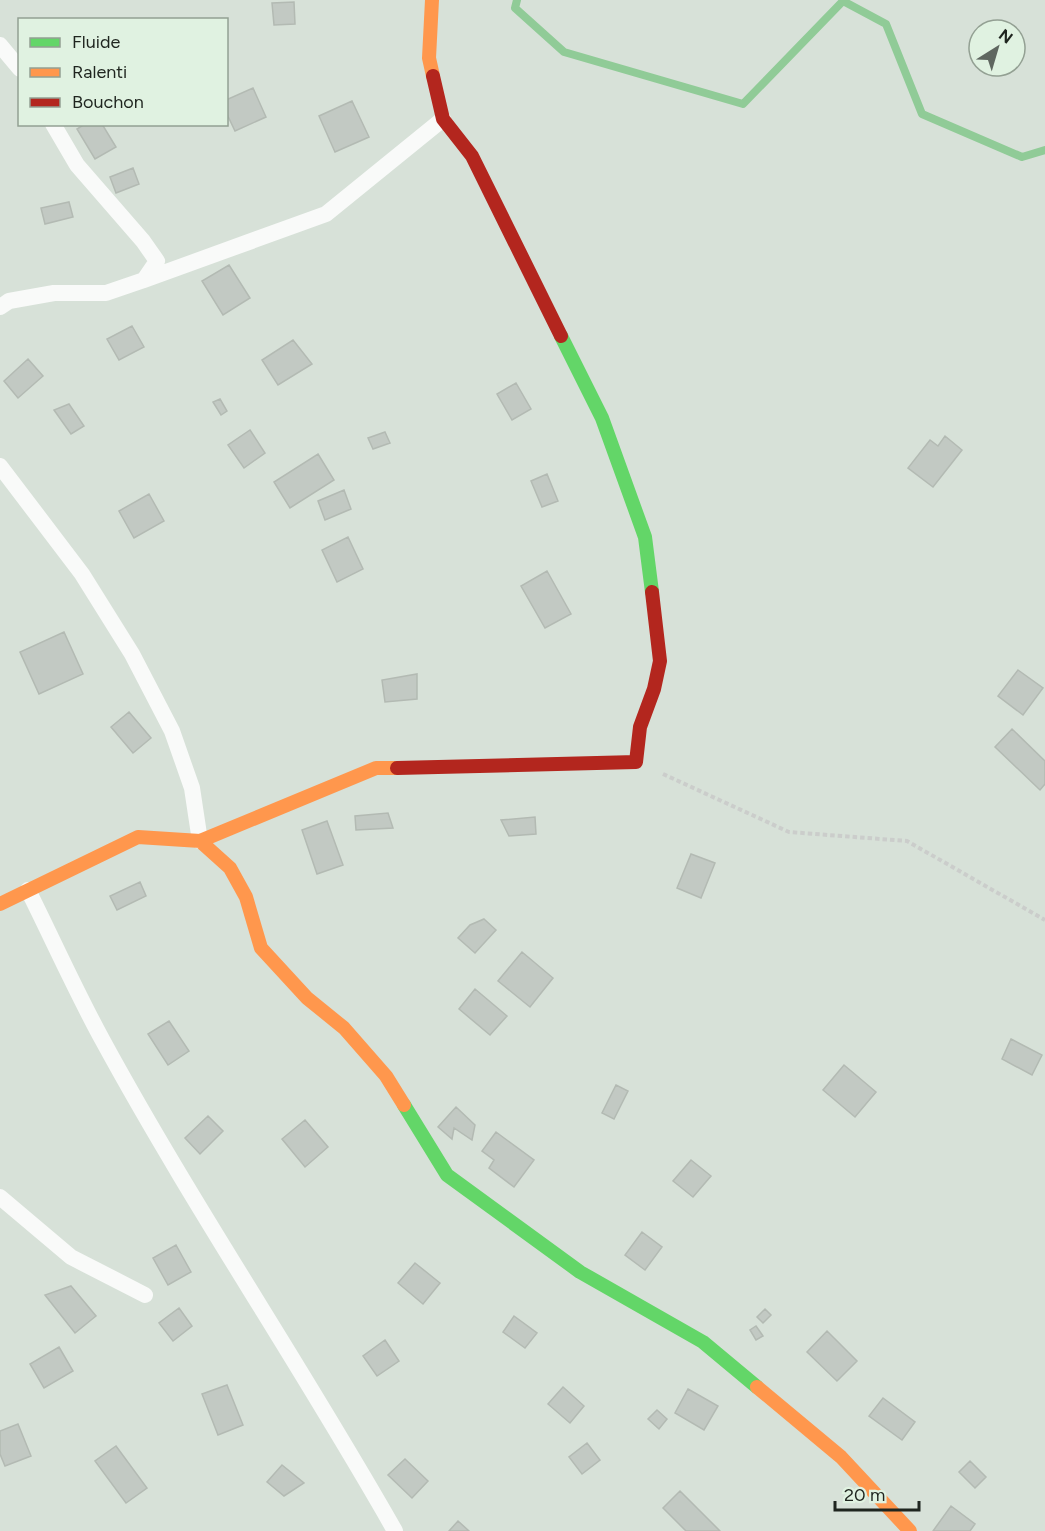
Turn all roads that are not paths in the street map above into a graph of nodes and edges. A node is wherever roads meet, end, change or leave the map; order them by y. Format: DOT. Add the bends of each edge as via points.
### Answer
graph roads {
  1 [pos="432,0"];
  2 [pos="0,45"];
  3 [pos="18,67"];
  4 [pos="443,119"];
  5 [pos="54,126"];
  6 [pos="144,280"];
  7 [pos="0,307"];
  8 [pos="0,466"];
  9 [pos="200,841"];
  10 [pos="28,891"];
  11 [pos="0,904"];
  12 [pos="0,1197"];
  13 [pos="145,1295"];
  14 [pos="396,1531"];
  15 [pos="910,1531"];
  1 -- 4 [label="street" via="429,58"];
  2 -- 3 [label="lane"];
  4 -- 6 [label="lane" via="326,214"];
  4 -- 9 [label="street" via="472,156 597,407 645,537 660,661 640,727 636,762 376,768"];
  5 -- 6 [label="lane" via="77,165 157,261"];
  6 -- 7 [label="lane" via="106,293 54,293 9,300"];
  8 -- 9 [label="lane" via="82,574 132,654 172,731 192,788"];
  9 -- 10 [label="street" via="138,837"];
  9 -- 15 [label="street" via="230,868 246,897 261,948 306,998 344,1028 386,1076 447,1175 580,1272 703,1342 841,1456"];
  10 -- 11 [label="street"];
  10 -- 14 [label="lane" via="113,1059"];
  12 -- 13 [label="lane" via="71,1257"];
}
